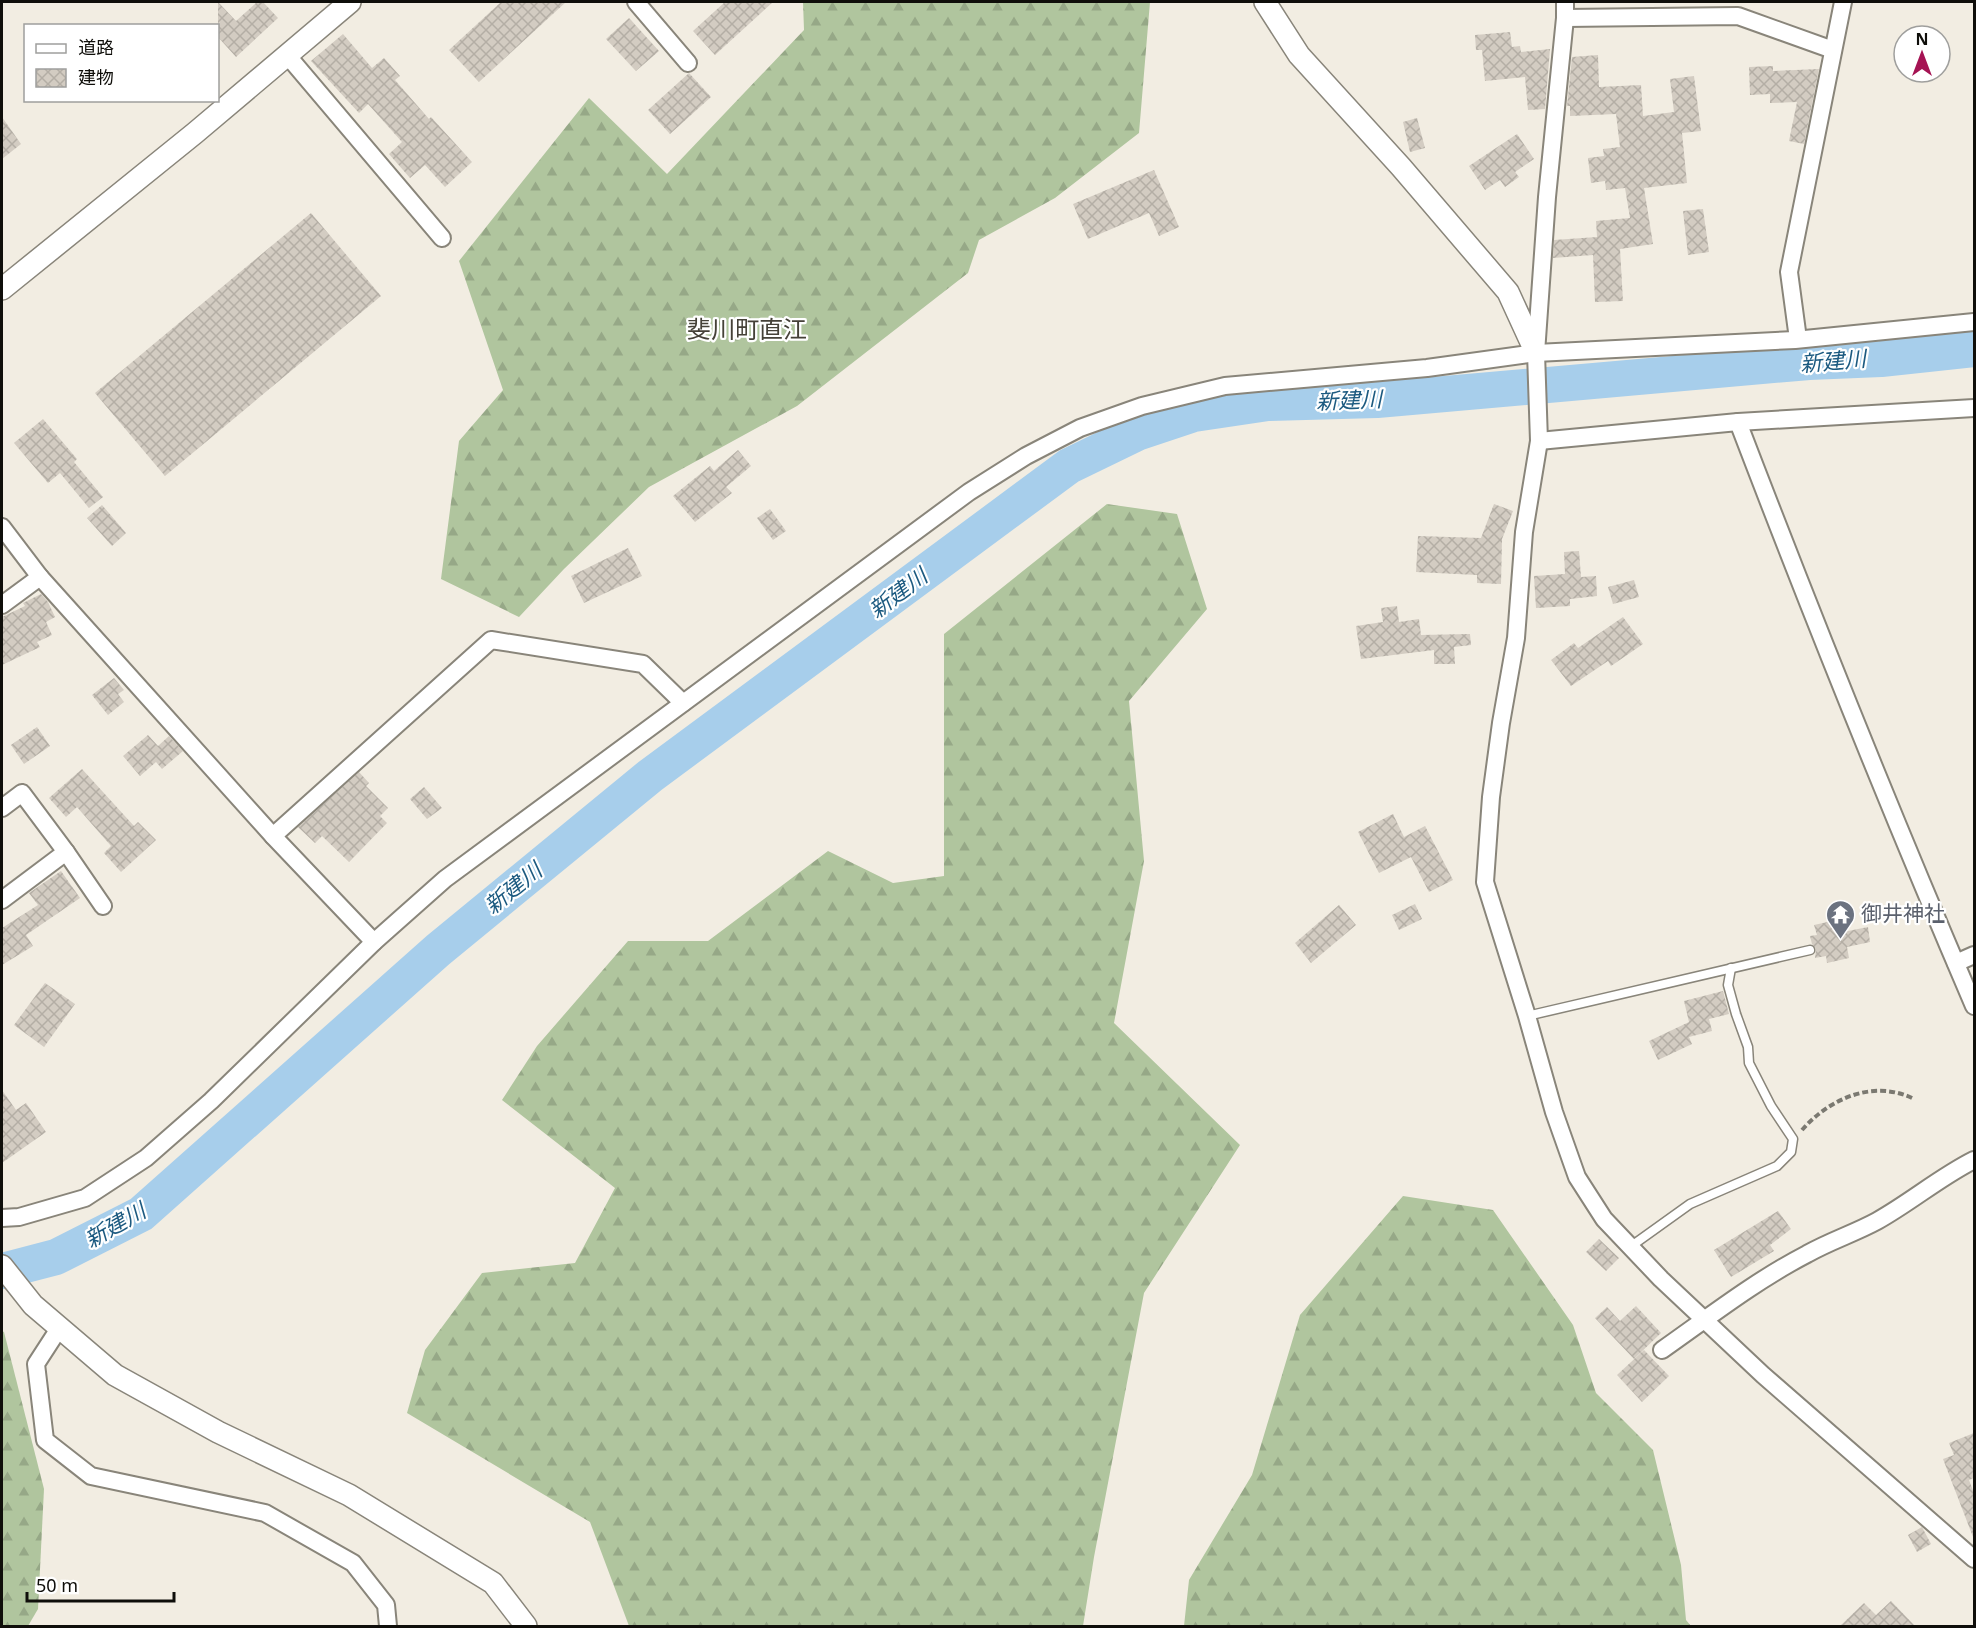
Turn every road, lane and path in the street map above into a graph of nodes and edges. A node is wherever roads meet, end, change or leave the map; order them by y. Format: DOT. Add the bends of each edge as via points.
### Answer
graph roads {
  1 [pos="350,2"];
  2 [pos="636,2"];
  3 [pos="1265,2"];
  4 [pos="1843,2"];
  5 [pos="1565,10"];
  6 [pos="1833,50"];
  7 [pos="287,55"];
  8 [pos="688,63"];
  9 [pos="442,238"];
  10 [pos="2,289"];
  11 [pos="1974,322"];
  12 [pos="1798,339"];
  13 [pos="1536,358"];
  14 [pos="1974,408"];
  15 [pos="1738,423"];
  16 [pos="1539,436"];
  17 [pos="2,527"];
  18 [pos="40,577"];
  19 [pos="2,605"];
  20 [pos="683,703"];
  21 [pos="2,808"];
  22 [pos="273,836"];
  23 [pos="66,852"];
  24 [pos="2,900"];
  25 [pos="103,906"];
  26 [pos="374,942"];
  27 [pos="1810,950"];
  28 [pos="1974,955"];
  29 [pos="1956,963"];
  30 [pos="1731,968"];
  31 [pos="1974,1006"];
  32 [pos="1527,1016"];
  33 [pos="1914,1099"];
  34 [pos="1793,1139"];
  35 [pos="1974,1160"];
  36 [pos="2,1218"];
  37 [pos="1630,1247"];
  38 [pos="2,1266"];
  39 [pos="1705,1320"];
  40 [pos="60,1327"];
  41 [pos="1662,1350"];
  42 [pos="1974,1559"];
  43 [pos="388,1626"];
  44 [pos="526,1626"];
  1 -- 7 [label="street"];
  2 -- 8 [label="street"];
  3 -- 13 [label="street" via="1299,55 1508,292"];
  4 -- 6 [label="street"];
  5 -- 6 [label="street" via="1738,16"];
  5 -- 13 [label="street"];
  6 -- 12 [label="street" via="1789,272"];
  7 -- 9 [label="street"];
  7 -- 10 [label="street"];
  11 -- 12 [label="street"];
  12 -- 13 [label="street"];
  13 -- 16 [label="street"];
  13 -- 20 [label="street" via="1225,386 1142,406 1080,428 969,492"];
  14 -- 15 [label="street"];
  15 -- 16 [label="street"];
  15 -- 29 [label="street"];
  16 -- 32 [label="street" via="1524,532 1516,638 1491,797 1485,882"];
  17 -- 18 [label="street"];
  18 -- 19 [label="street"];
  18 -- 22 [label="street"];
  20 -- 22 [label="street" via="644,664 491,640"];
  20 -- 26 [label="street" via="445,879"];
  21 -- 23 [label="street" via="22,793"];
  22 -- 26 [label="street"];
  23 -- 24 [label="street"];
  23 -- 25 [label="street"];
  26 -- 36 [label="street" via="212,1101 146,1158 85,1198"];
  27 -- 30 [label="lane"];
  28 -- 29 [label="street"];
  29 -- 31 [label="street"];
  30 -- 32 [label="lane"];
  30 -- 34 [label="lane" via="1728,985 1748,1047 1749,1063"];
  32 -- 37 [label="street" via="1577,1176 1604,1220"];
  33 -- 34 [label="path" via="1889,1091 1852,1095 1819,1113"];
  34 -- 37 [label="lane" via="1791,1152 1777,1166 1690,1204"];
  35 -- 39 [label="street" via="1876,1221 1780,1269"];
  37 -- 39 [label="street"];
  38 -- 40 [label="street" via="33,1305"];
  39 -- 41 [label="street"];
  39 -- 42 [label="street"];
  40 -- 43 [label="street" via="36,1364 45,1440 91,1476 265,1513 353,1563 386,1605"];
  40 -- 44 [label="street" via="115,1375 218,1432 349,1495 493,1583"];
}
